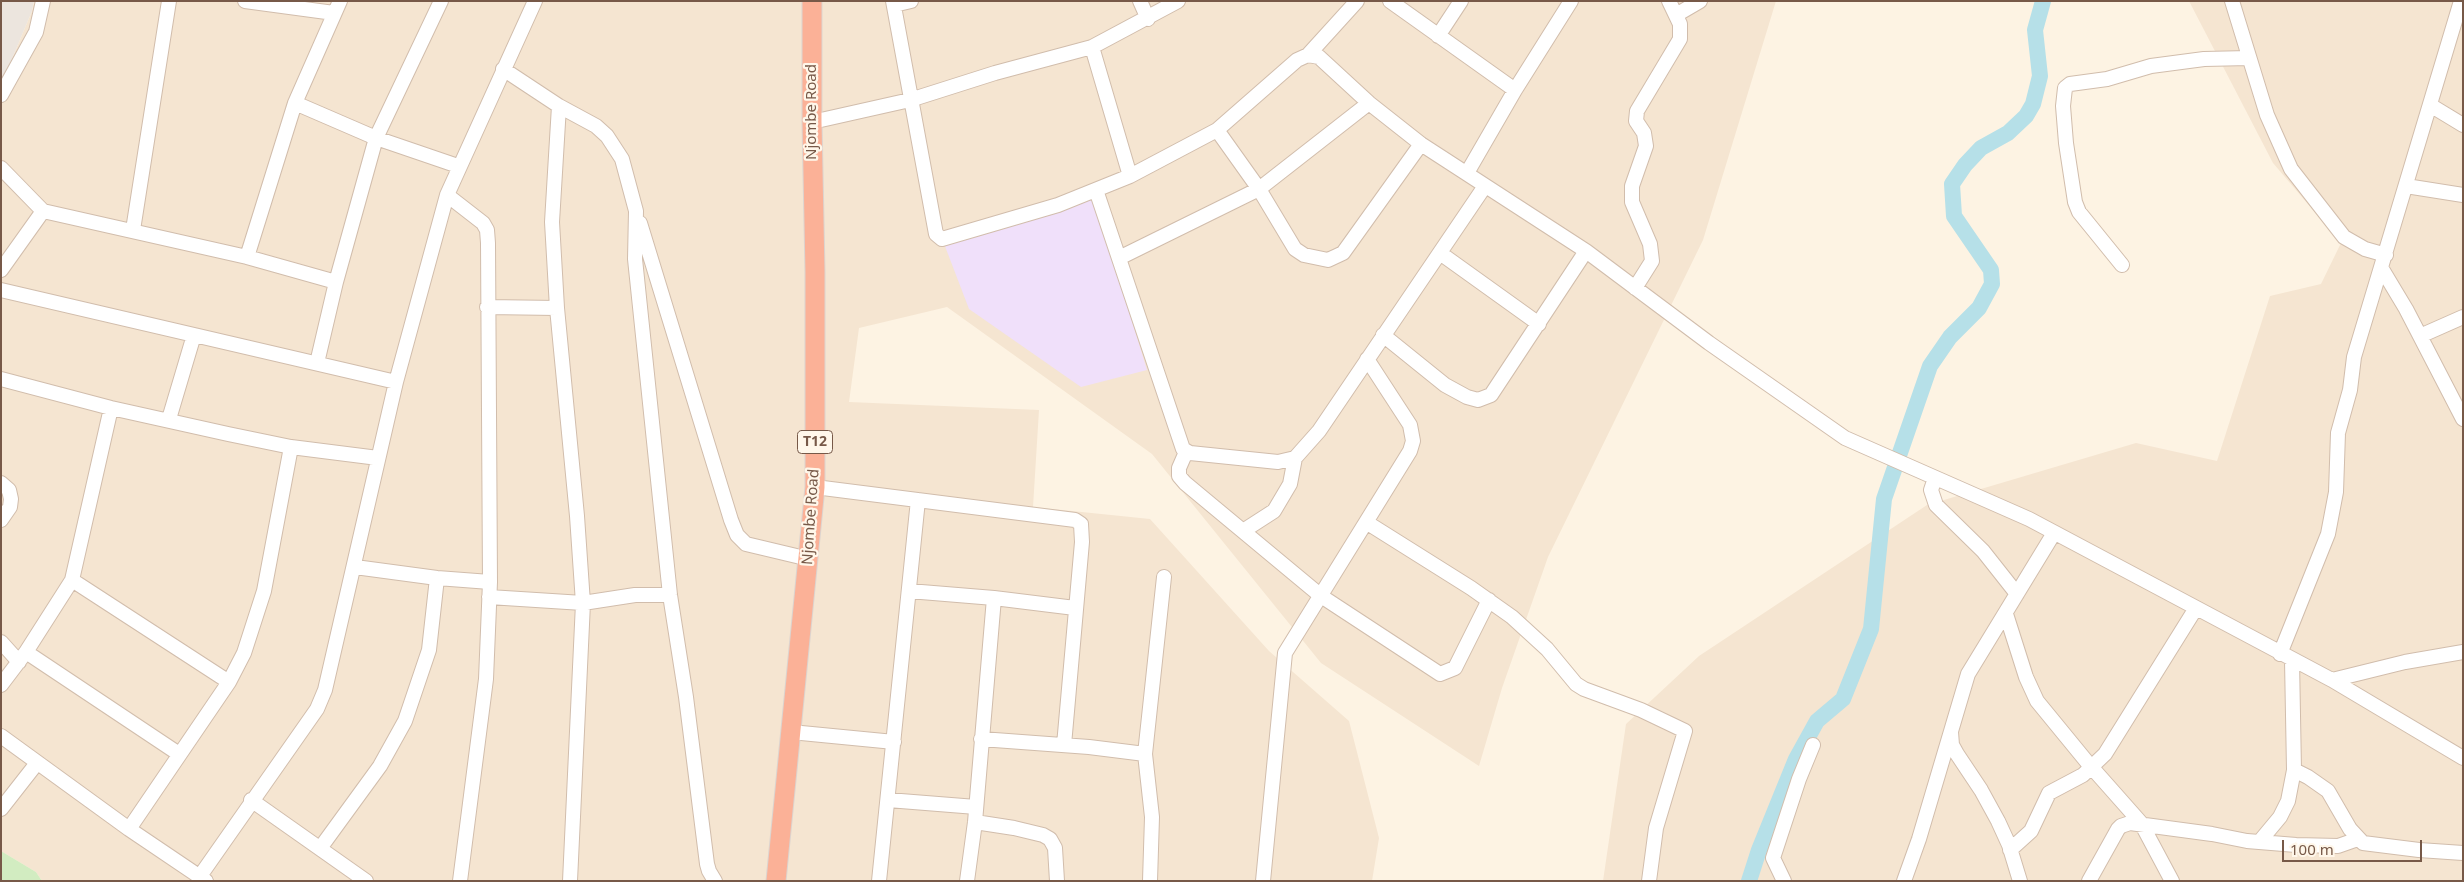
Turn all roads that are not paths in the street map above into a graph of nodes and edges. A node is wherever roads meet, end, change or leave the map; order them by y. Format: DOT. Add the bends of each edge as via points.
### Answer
graph roads {
  1 [pos="43,1"];
  2 [pos="169,1"];
  3 [pos="245,1"];
  4 [pos="441,1"];
  5 [pos="535,1"];
  6 [pos="812,1"];
  7 [pos="911,1"];
  8 [pos="1140,1"];
  9 [pos="1178,1"];
  10 [pos="1357,1"];
  11 [pos="1390,1"];
  12 [pos="1461,1"];
  13 [pos="1571,1"];
  14 [pos="1668,1"];
  15 [pos="1700,1"];
  16 [pos="2232,1"];
  17 [pos="2461,1"];
  18 [pos="893,3"];
  19 [pos="337,7"];
  20 [pos="1676,15"];
  21 [pos="1148,19"];
  22 [pos="1438,36"];
  23 [pos="1092,47"];
  24 [pos="1308,55"];
  25 [pos="2248,58"];
  26 [pos="503,69"];
  27 [pos="1515,90"];
  28 [pos="1,95"];
  29 [pos="910,100"];
  30 [pos="295,103"];
  31 [pos="1369,103"];
  32 [pos="2430,105"];
  33 [pos="559,106"];
  34 [pos="812,122"];
  35 [pos="2463,125"];
  36 [pos="1216,130"];
  37 [pos="376,138"];
  38 [pos="1421,144"];
  39 [pos="458,166"];
  40 [pos="1,168"];
  41 [pos="1467,174"];
  42 [pos="1130,176"];
  43 [pos="1485,186"];
  44 [pos="2406,186"];
  45 [pos="1259,189"];
  46 [pos="1096,190"];
  47 [pos="447,195"];
  48 [pos="2463,195"];
  49 [pos="43,211"];
  50 [pos="636,211"];
  51 [pos="132,230"];
  52 [pos="1586,251"];
  53 [pos="1440,253"];
  54 [pos="2386,255"];
  55 [pos="247,257"];
  56 [pos="1119,258"];
  57 [pos="2122,264"];
  58 [pos="2382,269"];
  59 [pos="1,270"];
  60 [pos="336,282"];
  61 [pos="1635,288"];
  62 [pos="1,290"];
  63 [pos="487,307"];
  64 [pos="556,308"];
  65 [pos="2463,317"];
  66 [pos="1538,324"];
  67 [pos="194,334"];
  68 [pos="1383,335"];
  69 [pos="2420,336"];
  70 [pos="1367,359"];
  71 [pos="317,363"];
  72 [pos="1,378"];
  73 [pos="396,382"];
  74 [pos="111,408"];
  75 [pos="169,419"];
  76 [pos="2463,419"];
  77 [pos="291,447"];
  78 [pos="1186,452"];
  79 [pos="378,458"];
  80 [pos="1295,458"];
  81 [pos="1935,478"];
  82 [pos="1,483"];
  83 [pos="815,487"];
  84 [pos="918,500"];
  85 [pos="1,520"];
  86 [pos="1366,522"];
  87 [pos="1243,531"];
  88 [pos="2054,532"];
  89 [pos="809,558"];
  90 [pos="355,567"];
  91 [pos="1164,577"];
  92 [pos="438,578"];
  93 [pos="72,580"];
  94 [pos="490,582"];
  95 [pos="909,591"];
  96 [pos="2017,594"];
  97 [pos="670,595"];
  98 [pos="1321,596"];
  99 [pos="490,597"];
  100 [pos="994,598"];
  101 [pos="1489,600"];
  102 [pos="583,603"];
  103 [pos="1074,608"];
  104 [pos="2196,608"];
  105 [pos="2006,614"];
  106 [pos="1,642"];
  107 [pos="2463,652"];
  108 [pos="23,657"];
  109 [pos="2286,657"];
  110 [pos="2332,680"];
  111 [pos="229,682"];
  112 [pos="1,685"];
  113 [pos="1950,731"];
  114 [pos="791,732"];
  115 [pos="1,736"];
  116 [pos="981,739"];
  117 [pos="894,742"];
  118 [pos="1814,745"];
  119 [pos="1064,746"];
  120 [pos="179,754"];
  121 [pos="1145,754"];
  122 [pos="2463,758"];
  123 [pos="37,762"];
  124 [pos="2092,767"];
  125 [pos="2294,770"];
  126 [pos="252,800"];
  127 [pos="888,800"];
  128 [pos="976,807"];
  129 [pos="1,809"];
  130 [pos="974,822"];
  131 [pos="2141,823"];
  132 [pos="129,829"];
  133 [pos="2358,839"];
  134 [pos="2260,841"];
  135 [pos="321,847"];
  136 [pos="2010,850"];
  137 [pos="2463,853"];
  138 [pos="1275,870"];
  139 [pos="203,878"];
  140 [pos="366,881"];
  141 [pos="460,881"];
  142 [pos="570,881"];
  143 [pos="715,881"];
  144 [pos="776,881"];
  145 [pos="879,881"];
  146 [pos="967,881"];
  147 [pos="1057,881"];
  148 [pos="1150,881"];
  149 [pos="1265,881"];
  150 [pos="1649,881"];
  151 [pos="1784,881"];
  152 [pos="1904,881"];
  153 [pos="2020,881"];
  154 [pos="2089,881"];
  155 [pos="2172,881"];
  1 -- 28 [label="street" via="36,32"];
  2 -- 51 [label="street"];
  3 -- 19 [label="street"];
  4 -- 37 [label="street"];
  5 -- 26 [label="street"];
  6 -- 34 [label="highway, Njombe Road / T12"];
  7 -- 18 [label="street"];
  8 -- 21 [label="street"];
  9 -- 21 [label="street"];
  10 -- 24 [label="street"];
  11 -- 22 [label="street"];
  12 -- 22 [label="street"];
  13 -- 27 [label="street"];
  14 -- 20 [label="street"];
  15 -- 20 [label="street"];
  16 -- 25 [label="street"];
  17 -- 32 [label="street"];
  18 -- 29 [label="street"];
  19 -- 30 [label="street"];
  20 -- 61 [label="street" via="1680,39 1637,111 1636,121 1644,133 1646,146 1632,186 1632,202 1650,244 1652,261"];
  21 -- 23 [label="street"];
  22 -- 27 [label="street"];
  23 -- 29 [label="street"];
  23 -- 42 [label="street"];
  24 -- 31 [label="street" via="1319,57"];
  24 -- 36 [label="street" via="1285,69"];
  25 -- 54 [label="street" via="2267,115 2291,169 2344,237 2366,250"];
  25 -- 57 [label="street" via="2204,59 2151,66 2064,88 2066,143 2075,202 2079,212"];
  26 -- 33 [label="street"];
  26 -- 39 [label="street"];
  27 -- 41 [label="street"];
  29 -- 34 [label="street"];
  29 -- 46 [label="street" via="936,234 942,239 1058,205"];
  30 -- 37 [label="street"];
  30 -- 55 [label="street"];
  31 -- 38 [label="street"];
  31 -- 45 [label="street"];
  32 -- 35 [label="street"];
  32 -- 44 [label="street"];
  33 -- 50 [label="street" via="596,126 612,140 622,159"];
  33 -- 64 [label="street" via="552,222"];
  34 -- 83 [label="highway, Njombe Road / T12"];
  36 -- 42 [label="street"];
  36 -- 45 [label="street"];
  37 -- 39 [label="street"];
  37 -- 60 [label="street"];
  38 -- 41 [label="street"];
  38 -- 45 [label="street" via="1343,252 1328,260 1304,255 1295,249"];
  39 -- 47 [label="street"];
  40 -- 49 [label="street"];
  41 -- 43 [label="street"];
  42 -- 46 [label="street"];
  43 -- 52 [label="street"];
  43 -- 53 [label="street"];
  44 -- 48 [label="street"];
  44 -- 54 [label="street"];
  45 -- 56 [label="street"];
  46 -- 56 [label="street"];
  47 -- 63 [label="street" via="479,218 487,230"];
  47 -- 73 [label="street"];
  49 -- 51 [label="street"];
  49 -- 59 [label="street"];
  50 -- 89 [label="street" via="737,535 746,544"];
  50 -- 97 [label="street" via="635,259"];
  51 -- 55 [label="street"];
  52 -- 61 [label="street"];
  52 -- 66 [label="street"];
  53 -- 66 [label="street"];
  53 -- 68 [label="street"];
  54 -- 58 [label="street"];
  55 -- 60 [label="street"];
  56 -- 78 [label="street" via="1180,444"];
  58 -- 69 [label="street"];
  58 -- 109 [label="street" via="2354,357 2350,390 2338,433 2336,492 2328,534"];
  60 -- 71 [label="street"];
  61 -- 81 [label="street" via="1824,425 1845,438"];
  62 -- 67 [label="street"];
  63 -- 64 [label="street"];
  63 -- 94 [label="street"];
  64 -- 102 [label="street"];
  65 -- 69 [label="street"];
  66 -- 68 [label="street" via="1491,395 1478,400 1445,385"];
  67 -- 71 [label="street"];
  67 -- 75 [label="street"];
  68 -- 70 [label="street"];
  69 -- 76 [label="street"];
  70 -- 80 [label="street" via="1319,431"];
  70 -- 86 [label="street" via="1410,424 1413,441"];
  71 -- 73 [label="street"];
  72 -- 74 [label="street"];
  73 -- 79 [label="street"];
  74 -- 75 [label="street"];
  74 -- 93 [label="street"];
  75 -- 77 [label="street"];
  77 -- 79 [label="street"];
  77 -- 111 [label="street" via="264,591 244,653"];
  78 -- 80 [label="street" via="1278,462"];
  78 -- 87 [label="street" via="1178,468 1180,479"];
  79 -- 90 [label="street"];
  80 -- 87 [label="street" via="1290,484 1274,511"];
  81 -- 88 [label="street"];
  81 -- 96 [label="street" via="1931,490 1936,505 1980,547"];
  82 -- 85 [label="street" via="9,490 11,499 10,507"];
  83 -- 84 [label="street"];
  83 -- 89 [label="highway, Njombe Road / T12"];
  84 -- 95 [label="street"];
  84 -- 103 [label="street" via="1075,520 1081,524"];
  86 -- 98 [label="street"];
  86 -- 101 [label="street"];
  87 -- 98 [label="street"];
  88 -- 96 [label="street"];
  88 -- 104 [label="street"];
  89 -- 114 [label="highway, Njombe Road / T12"];
  90 -- 92 [label="street"];
  90 -- 126 [label="street" via="326,690 317,709"];
  91 -- 121 [label="street"];
  92 -- 94 [label="street"];
  92 -- 135 [label="street" via="429,650 405,721 380,766"];
  93 -- 108 [label="street"];
  93 -- 111 [label="street"];
  94 -- 99 [label="street"];
  95 -- 100 [label="street"];
  95 -- 117 [label="street"];
  96 -- 105 [label="street"];
  97 -- 102 [label="street" via="635,595"];
  97 -- 143 [label="street" via="709,871"];
  98 -- 101 [label="street" via="1440,674 1455,668"];
  98 -- 149 [label="street" via="1285,653"];
  99 -- 102 [label="street"];
  99 -- 141 [label="street" via="486,679"];
  100 -- 103 [label="street"];
  100 -- 116 [label="street"];
  101 -- 150 [label="street" via="1547,650 1584,690 1684,730 1656,828"];
  102 -- 142 [label="street"];
  103 -- 119 [label="street"];
  104 -- 109 [label="street"];
  104 -- 124 [label="street" via="2105,754"];
  105 -- 113 [label="street" via="1968,674"];
  105 -- 124 [label="street" via="2037,701"];
  106 -- 108 [label="street"];
  107 -- 110 [label="street"];
  108 -- 112 [label="street"];
  108 -- 120 [label="street"];
  109 -- 110 [label="street"];
  109 -- 125 [label="street"];
  110 -- 122 [label="street"];
  111 -- 120 [label="street"];
  113 -- 136 [label="street" via="1952,745 1981,790"];
  113 -- 152 [label="street"];
  114 -- 117 [label="street"];
  114 -- 144 [label="highway, Njombe Road / T12"];
  115 -- 123 [label="street"];
  116 -- 119 [label="street"];
  116 -- 128 [label="street"];
  117 -- 127 [label="street"];
  118 -- 151 [label="street" via="1799,779 1773,858"];
  119 -- 121 [label="street"];
  120 -- 132 [label="street"];
  121 -- 148 [label="street" via="1152,817"];
  123 -- 129 [label="street"];
  123 -- 132 [label="street"];
  124 -- 131 [label="street"];
  124 -- 136 [label="street" via="2084,775 2049,793 2031,832"];
  125 -- 133 [label="street" via="2328,791"];
  125 -- 134 [label="street" via="2288,801 2272,829"];
  126 -- 135 [label="street"];
  126 -- 139 [label="street"];
  127 -- 128 [label="street"];
  127 -- 145 [label="street"];
  128 -- 130 [label="street"];
  130 -- 146 [label="street"];
  130 -- 147 [label="street" via="1043,834 1055,848"];
  131 -- 134 [label="street" via="2230,839"];
  131 -- 154 [label="street" via="2121,826"];
  131 -- 155 [label="street"];
  132 -- 139 [label="street"];
  133 -- 134 [label="street" via="2330,846"];
  133 -- 137 [label="street" via="2380,846"];
  135 -- 140 [label="street"];
  136 -- 153 [label="street"];
  138 -- 149 [label="street"];
}
